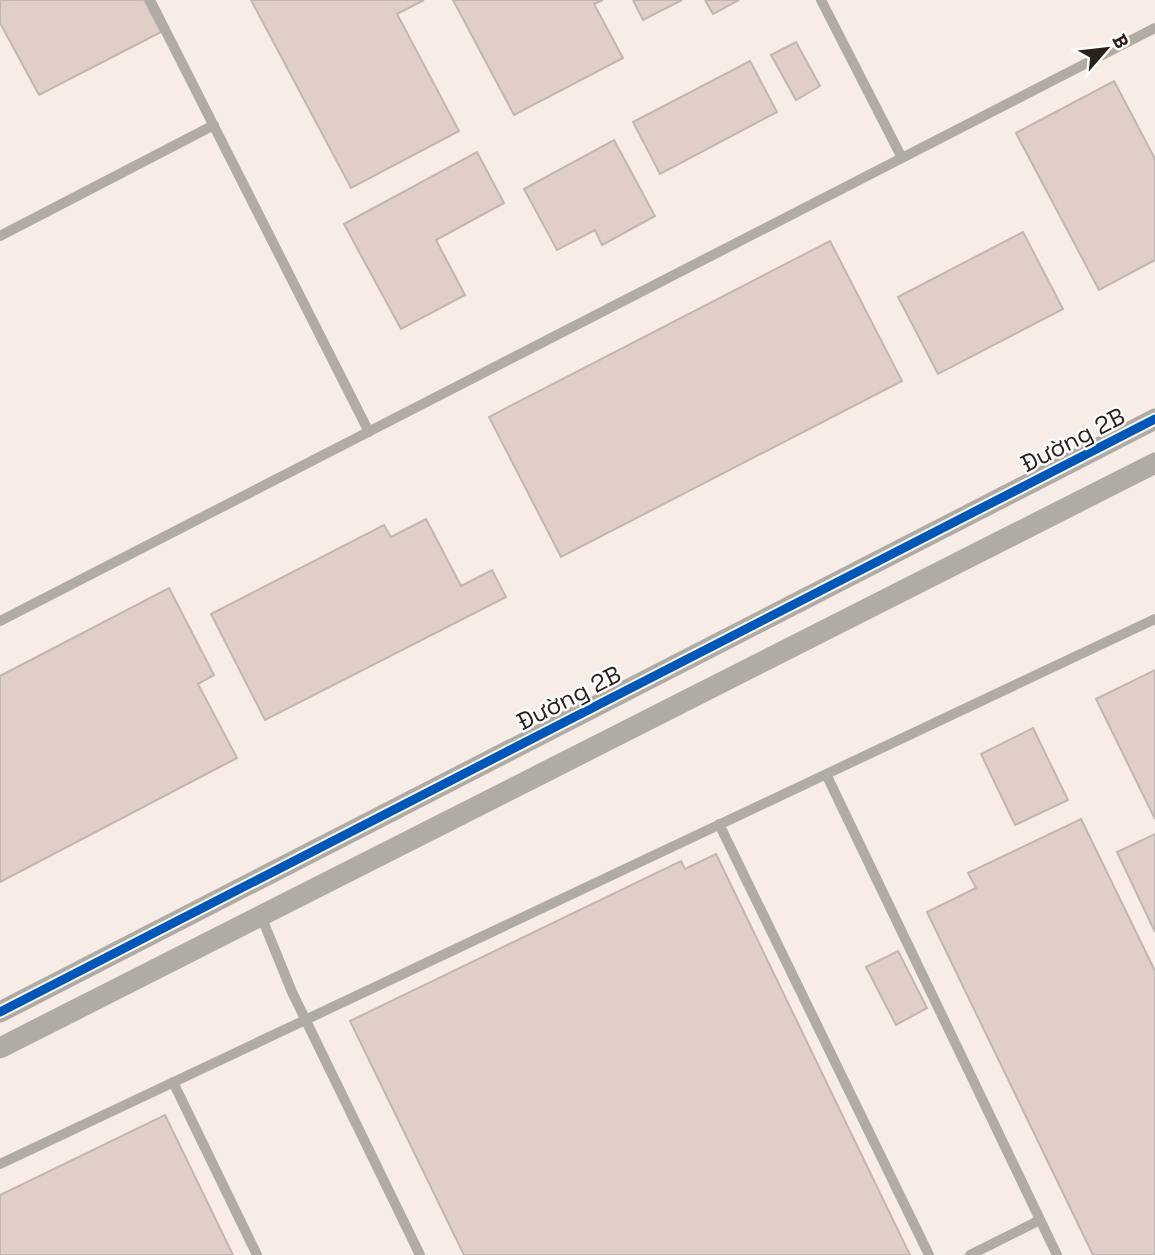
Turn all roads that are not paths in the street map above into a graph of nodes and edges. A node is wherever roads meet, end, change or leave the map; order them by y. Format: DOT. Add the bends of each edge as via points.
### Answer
graph roads {
  1 [pos="150,0"];
  2 [pos="821,0"];
  3 [pos="1155,28"];
  4 [pos="214,125"];
  5 [pos="902,158"];
  6 [pos="0,236"];
  7 [pos="1155,419"];
  8 [pos="369,432"];
  9 [pos="1155,463"];
  10 [pos="1155,619"];
  11 [pos="0,621"];
  12 [pos="825,774"];
  13 [pos="719,824"];
  14 [pos="261,916"];
  15 [pos="0,1012"];
  16 [pos="306,1019"];
  17 [pos="0,1048"];
  18 [pos="173,1082"];
  19 [pos="0,1164"];
  20 [pos="1040,1220"];
  21 [pos="257,1255"];
  22 [pos="420,1255"];
  23 [pos="929,1255"];
  24 [pos="970,1255"];
  25 [pos="1057,1255"];
  1 -- 4 [label="lane"];
  2 -- 5 [label="lane"];
  3 -- 5 [label="lane"];
  4 -- 6 [label="lane"];
  4 -- 8 [label="lane"];
  5 -- 8 [label="lane"];
  7 -- 15 [label="street, Đường 2B"];
  8 -- 11 [label="lane"];
  9 -- 14 [label="street"];
  10 -- 12 [label="lane"];
  12 -- 13 [label="lane"];
  12 -- 20 [label="lane"];
  13 -- 16 [label="lane"];
  13 -- 23 [label="lane"];
  14 -- 16 [label="lane"];
  14 -- 17 [label="street"];
  16 -- 18 [label="lane"];
  16 -- 22 [label="lane"];
  18 -- 19 [label="lane"];
  18 -- 21 [label="lane"];
  20 -- 24 [label="lane"];
  20 -- 25 [label="lane"];
}
